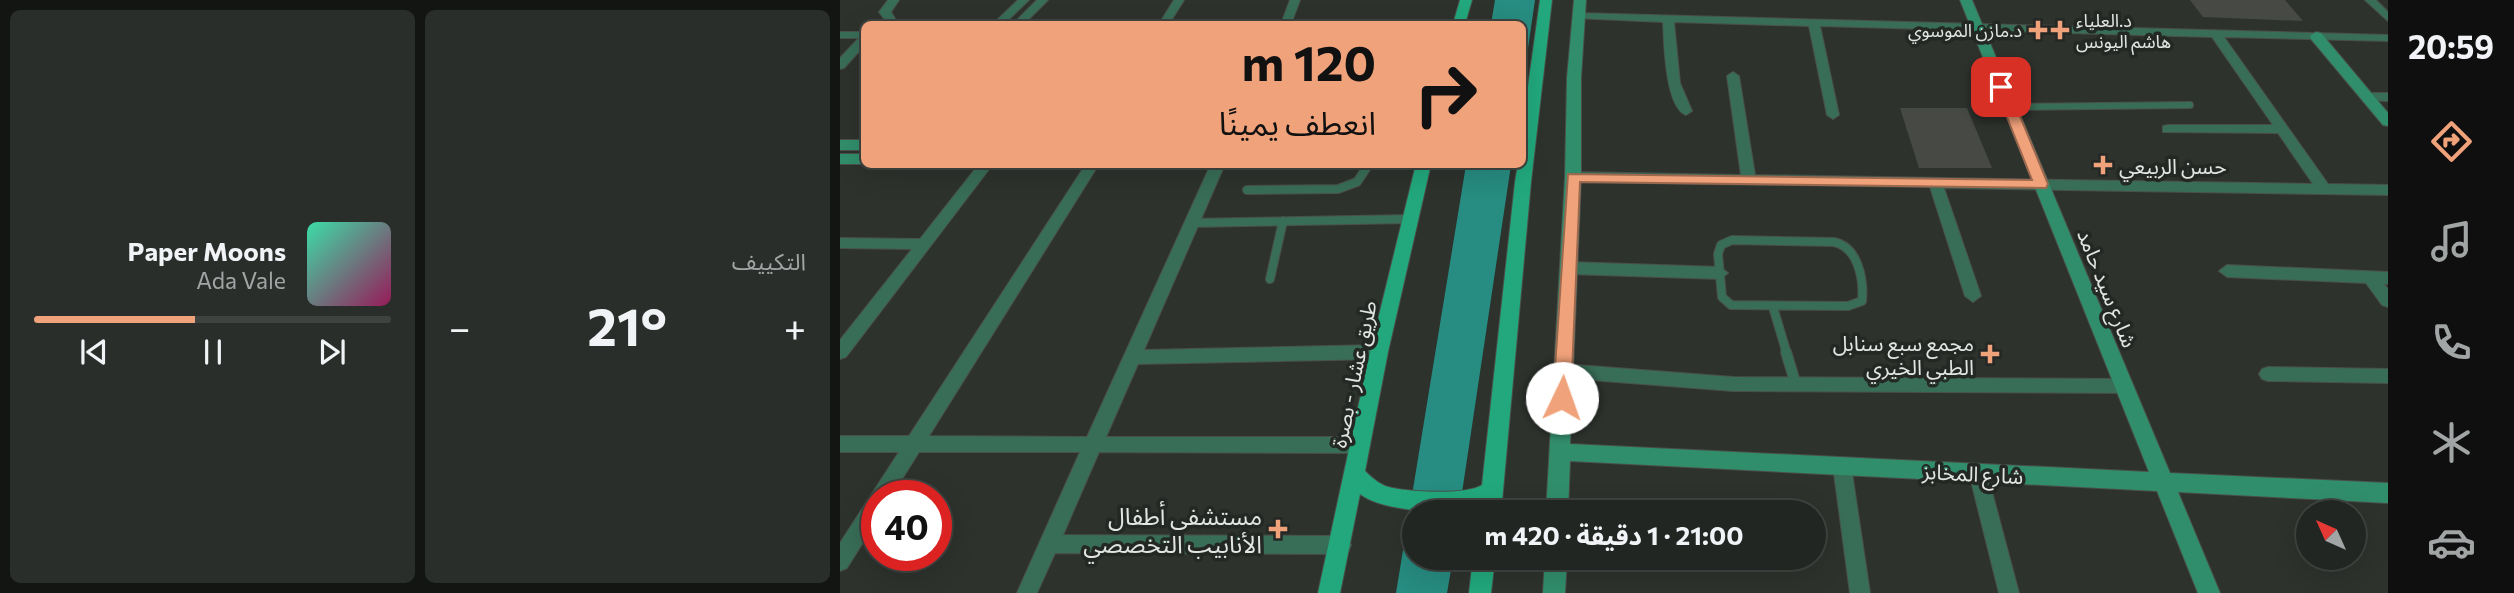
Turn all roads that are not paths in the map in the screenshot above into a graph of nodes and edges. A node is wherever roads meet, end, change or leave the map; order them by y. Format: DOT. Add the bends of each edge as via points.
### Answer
graph roads {
  1 [pos="894,0"];
  2 [pos="1024,0"];
  3 [pos="1043,0"];
  4 [pos="1179,0"];
  5 [pos="1295,0"];
  6 [pos="1466,0"];
  7 [pos="1546,0"];
  8 [pos="1966,0"];
  9 [pos="2370,0"];
  10 [pos="1579,8"];
  11 [pos="2388,18"];
  12 [pos="1668,19"];
  13 [pos="892,21"];
  14 [pos="1001,21"];
  15 [pos="1020,21"];
  16 [pos="1166,21"];
  17 [pos="1287,21"];
  18 [pos="1460,21"];
  19 [pos="1814,23"];
  20 [pos="1977,27"];
  21 [pos="2215,33"];
  22 [pos="840,35"];
  23 [pos="2316,36"];
  24 [pos="861,37"];
  25 [pos="2388,38"];
  26 [pos="861,40"];
  27 [pos="840,65"];
  28 [pos="1733,76"];
  29 [pos="2367,97"];
  30 [pos="2388,97"];
  31 [pos="2190,105"];
  32 [pos="2010,107"];
  33 [pos="1686,111"];
  34 [pos="1833,115"];
  35 [pos="2388,122"];
  36 [pos="2168,129"];
  37 [pos="2282,129"];
  38 [pos="840,145"];
  39 [pos="861,145"];
  40 [pos="1526,158"];
  41 [pos="840,159"];
  42 [pos="861,159"];
  43 [pos="985,168"];
  44 [pos="1090,168"];
  45 [pos="1217,168"];
  46 [pos="1366,168"];
  47 [pos="1423,168"];
  48 [pos="1525,168"];
  49 [pos="1573,177"];
  50 [pos="1749,180"];
  51 [pos="1936,183"];
  52 [pos="2041,184"];
  53 [pos="2324,189"];
  54 [pos="1247,190"];
  55 [pos="2388,190"];
  56 [pos="1411,219"];
  57 [pos="1283,221"];
  58 [pos="1192,223"];
  59 [pos="840,243"];
  60 [pos="924,244"];
  61 [pos="1569,268"];
  62 [pos="2228,271"];
  63 [pos="1720,273"];
  64 [pos="2370,277"];
  65 [pos="2388,278"];
  66 [pos="1270,279"];
  67 [pos="1973,296"];
  68 [pos="2388,301"];
  69 [pos="1773,307"];
  70 [pos="846,336"];
  71 [pos="840,352"];
  72 [pos="1379,352"];
  73 [pos="1132,357"];
  74 [pos="1564,371"];
  75 [pos="2268,374"];
  76 [pos="2388,376"];
  77 [pos="1796,385"];
  78 [pos="2124,386"];
  79 [pos="840,444"];
  80 [pos="914,444"];
  81 [pos="1093,445"];
  82 [pos="1361,445"];
  83 [pos="1559,452"];
  84 [pos="1842,466"];
  85 [pos="1978,473"];
  86 [pos="1355,475"];
  87 [pos="891,480"];
  88 [pos="2164,482"];
  89 [pos="1492,490"];
  90 [pos="2388,493"];
  91 [pos="1491,500"];
  92 [pos="1557,500"];
  93 [pos="861,528"];
  94 [pos="1049,544"];
  95 [pos="1341,545"];
  96 [pos="840,561"];
  97 [pos="1483,570"];
  98 [pos="1555,570"];
  99 [pos="1027,593"];
  100 [pos="1329,593"];
  101 [pos="1480,593"];
  102 [pos="1554,593"];
  103 [pos="1860,593"];
  104 [pos="2009,593"];
  105 [pos="2209,593"];
  1 -- 13 [label="street" via="885,12"];
  2 -- 14 [label="street"];
  3 -- 15 [label="street"];
  4 -- 16 [label="street"];
  5 -- 17 [label="street"];
  6 -- 18 [label="main road"];
  7 -- 40 [label="main road"];
  8 -- 20 [label="street, شارع سيد حامد"];
  9 -- 11 [label="street"];
  10 -- 12 [label="street"];
  10 -- 49 [label="street"];
  12 -- 19 [label="street"];
  12 -- 33 [label="street" via="1671,70"];
  19 -- 20 [label="street"];
  19 -- 34 [label="street"];
  20 -- 21 [label="street"];
  20 -- 32 [label="street, شارع سيد حامد"];
  21 -- 23 [label="street"];
  21 -- 37 [label="street"];
  22 -- 24 [label="street"];
  23 -- 25 [label="street"];
  23 -- 29 [label="street"];
  26 -- 27 [label="street"];
  28 -- 50 [label="street"];
  29 -- 30 [label="street"];
  29 -- 35 [label="street"];
  31 -- 32 [label="lane"];
  32 -- 52 [label="street, شارع سيد حامد"];
  36 -- 37 [label="street"];
  37 -- 53 [label="street"];
  38 -- 39 [label="street"];
  41 -- 42 [label="street"];
  43 -- 60 [label="street"];
  44 -- 80 [label="street"];
  45 -- 58 [label="street"];
  46 -- 54 [label="lane" via="1357,182 1338,190"];
  47 -- 56 [label="main road, طريق عشار - بصرة"];
  48 -- 89 [label="main road"];
  49 -- 50 [label="street"];
  49 -- 61 [label="street"];
  50 -- 51 [label="street"];
  51 -- 52 [label="street"];
  51 -- 67 [label="street"];
  52 -- 53 [label="street"];
  52 -- 78 [label="street, شارع سيد حامد"];
  53 -- 55 [label="street"];
  56 -- 57 [label="lane"];
  56 -- 72 [label="main road, طريق عشار - بصرة"];
  57 -- 58 [label="lane"];
  57 -- 66 [label="lane"];
  58 -- 73 [label="street"];
  59 -- 60 [label="street"];
  60 -- 70 [label="street"];
  61 -- 63 [label="street"];
  61 -- 74 [label="street"];
  62 -- 64 [label="street"];
  63 -- 69 [label="lane" via="1727,303"];
  63 -- 69 [label="lane" via="1718,249 1726,241 1834,242 1850,249 1864,293 1859,304"];
  64 -- 65 [label="street"];
  64 -- 68 [label="street"];
  69 -- 77 [label="lane"];
  70 -- 71 [label="street"];
  72 -- 73 [label="street"];
  72 -- 82 [label="main road, طريق عشار - بصرة"];
  73 -- 81 [label="street"];
  74 -- 77 [label="street"];
  74 -- 83 [label="street"];
  75 -- 76 [label="street"];
  77 -- 78 [label="street"];
  78 -- 88 [label="street, شارع سيد حامد"];
  79 -- 80 [label="street"];
  80 -- 81 [label="street"];
  80 -- 87 [label="street"];
  81 -- 82 [label="street"];
  81 -- 94 [label="street"];
  82 -- 86 [label="main road, طريق عشار - بصرة"];
  83 -- 84 [label="street, شارع المخابز"];
  83 -- 92 [label="street"];
  84 -- 85 [label="street, شارع المخابز"];
  84 -- 103 [label="street"];
  85 -- 88 [label="street, شارع المخابز"];
  85 -- 104 [label="street"];
  86 -- 89 [label="main road" via="1371,490 1393,498 1466,501"];
  86 -- 95 [label="main road, طريق عشار - بصرة"];
  88 -- 90 [label="street, شارع المخابز"];
  88 -- 105 [label="street, شارع سيد حامد"];
  89 -- 91 [label="main road"];
  93 -- 96 [label="street"];
  94 -- 95 [label="street"];
  94 -- 99 [label="street"];
  95 -- 100 [label="main road, طريق عشار - بصرة"];
  97 -- 101 [label="main road"];
  98 -- 102 [label="street"];
}
